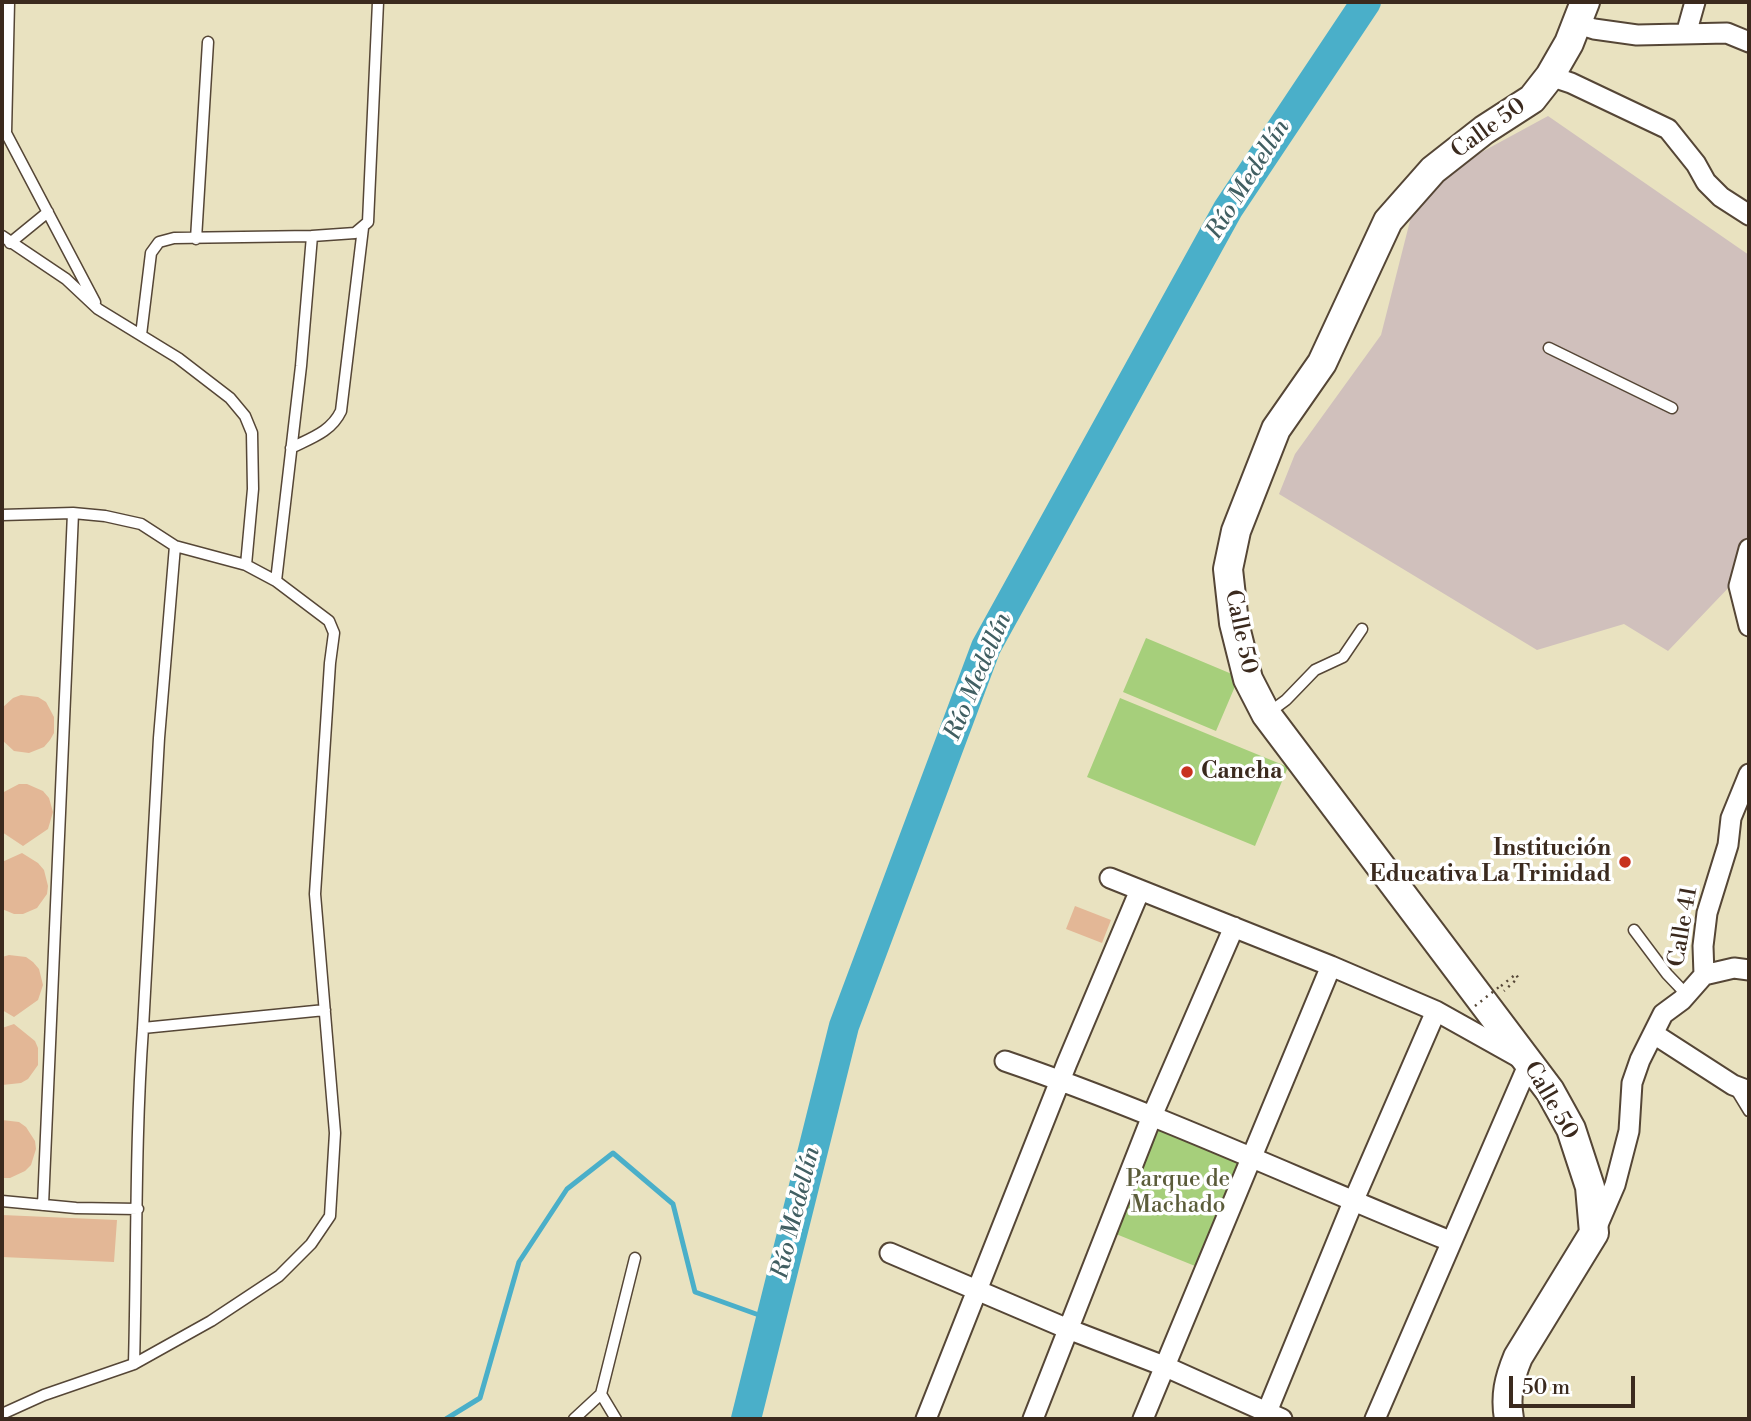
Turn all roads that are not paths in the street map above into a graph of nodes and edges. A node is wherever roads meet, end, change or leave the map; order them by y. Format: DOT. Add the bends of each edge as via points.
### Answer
graph roads {
  1 [pos="9,2"];
  2 [pos="378,2"];
  3 [pos="1695,2"];
  4 [pos="1582,13"];
  5 [pos="1686,34"];
  6 [pos="208,42"];
  7 [pos="1749,43"];
  8 [pos="1550,76"];
  9 [pos="48,212"];
  10 [pos="1749,215"];
  11 [pos="363,228"];
  12 [pos="312,236"];
  13 [pos="196,239"];
  14 [pos="6,240"];
  15 [pos="98,309"];
  16 [pos="141,335"];
  17 [pos="1549,348"];
  18 [pos="1672,408"];
  19 [pos="291,449"];
  20 [pos="73,513"];
  21 [pos="2,515"];
  22 [pos="175,546"];
  23 [pos="1749,550"];
  24 [pos="246,565"];
  25 [pos="276,581"];
  26 [pos="1749,626"];
  27 [pos="1362,629"];
  28 [pos="1266,714"];
  29 [pos="1748,781"];
  30 [pos="1110,878"];
  31 [pos="1140,890"];
  32 [pos="1234,927"];
  33 [pos="1634,930"];
  34 [pos="1331,966"];
  35 [pos="1749,970"];
  36 [pos="1704,975"];
  37 [pos="1687,995"];
  38 [pos="326,1010"];
  39 [pos="1436,1011"];
  40 [pos="143,1028"];
  41 [pos="1654,1034"];
  42 [pos="1005,1061"];
  43 [pos="1529,1063"];
  44 [pos="1061,1080"];
  45 [pos="1741,1088"];
  46 [pos="1749,1111"];
  47 [pos="1152,1116"];
  48 [pos="1253,1157"];
  49 [pos="2,1200"];
  50 [pos="1353,1202"];
  51 [pos="43,1205"];
  52 [pos="138,1209"];
  53 [pos="1594,1233"];
  54 [pos="1450,1241"];
  55 [pos="890,1253"];
  56 [pos="635,1258"];
  57 [pos="977,1292"];
  58 [pos="1068,1329"];
  59 [pos="134,1364"];
  60 [pos="1164,1366"];
  61 [pos="601,1394"];
  62 [pos="1503,1412"];
  63 [pos="2,1414"];
  64 [pos="1270,1417"];
  65 [pos="574,1419"];
  66 [pos="616,1419"];
  67 [pos="926,1419"];
  68 [pos="1033,1419"];
  69 [pos="1143,1419"];
  70 [pos="1375,1419"];
  1 -- 9 [label="lane" via="6,132"];
  2 -- 11 [label="lane" via="370,206"];
  3 -- 5 [label="street"];
  4 -- 5 [label="street" via="1594,29 1637,36"];
  4 -- 8 [label="main road, Calle 50"];
  5 -- 7 [label="street" via="1727,33"];
  6 -- 13 [label="lane"];
  8 -- 10 [label="street" via="1668,129 1706,183"];
  8 -- 28 [label="main road, Calle 50" via="1532,99 1433,170 1388,221 1322,363 1276,429 1236,531 1228,569 1234,623 1248,679"];
  9 -- 14 [label="lane"];
  9 -- 15 [label="lane"];
  11 -- 12 [label="lane" via="355,233"];
  11 -- 19 [label="lane" via="341,411 329,429"];
  12 -- 13 [label="lane"];
  12 -- 19 [label="lane"];
  13 -- 16 [label="lane" via="159,242 151,253"];
  14 -- 15 [label="lane" via="66,279"];
  15 -- 16 [label="lane"];
  16 -- 24 [label="lane" via="230,398 245,416 252,433 253,471"];
  17 -- 18 [label="lane"];
  19 -- 25 [label="lane"];
  20 -- 21 [label="lane"];
  20 -- 22 [label="lane" via="141,524"];
  20 -- 51 [label="lane"];
  22 -- 24 [label="lane"];
  22 -- 40 [label="lane"];
  23 -- 26 [label="street" via="1739,586"];
  24 -- 25 [label="lane"];
  25 -- 38 [label="lane" via="328,621 334,633 315,894"];
  27 -- 28 [label="lane" via="1343,657 1315,670"];
  28 -- 43 [label="main road, Calle 50"];
  29 -- 36 [label="street, Calle 41" via="1731,818 1728,845 1707,913"];
  30 -- 31 [label="street"];
  31 -- 32 [label="street"];
  31 -- 44 [label="street"];
  32 -- 34 [label="street"];
  32 -- 47 [label="street"];
  33 -- 37 [label="lane"];
  34 -- 39 [label="street"];
  34 -- 48 [label="street"];
  35 -- 36 [label="street" via="1734,968"];
  36 -- 37 [label="street, Calle 41"];
  37 -- 41 [label="street, Calle 41" via="1663,1014"];
  38 -- 40 [label="lane"];
  38 -- 59 [label="lane" via="335,1133 330,1216 311,1244 279,1276"];
  39 -- 43 [label="street"];
  39 -- 50 [label="street"];
  40 -- 52 [label="lane" via="137,1111"];
  41 -- 45 [label="street"];
  41 -- 53 [label="street, Calle 41" via="1632,1083 1629,1131 1615,1185"];
  42 -- 44 [label="street"];
  43 -- 53 [label="main road, Calle 50" via="1571,1129 1590,1187"];
  43 -- 54 [label="street"];
  44 -- 47 [label="street"];
  44 -- 57 [label="street"];
  45 -- 46 [label="lane"];
  47 -- 48 [label="street"];
  47 -- 58 [label="street"];
  48 -- 50 [label="street"];
  48 -- 60 [label="street"];
  49 -- 51 [label="lane"];
  50 -- 54 [label="street"];
  50 -- 64 [label="street"];
  51 -- 52 [label="lane"];
  52 -- 59 [label="lane"];
  53 -- 62 [label="main road" via="1518,1357"];
  54 -- 70 [label="street"];
  55 -- 57 [label="street"];
  56 -- 61 [label="lane"];
  57 -- 58 [label="street"];
  57 -- 67 [label="street"];
  58 -- 60 [label="street"];
  58 -- 68 [label="street"];
  59 -- 63 [label="lane"];
  60 -- 64 [label="street"];
  60 -- 69 [label="street"];
  61 -- 65 [label="lane"];
  61 -- 66 [label="lane"];
}
